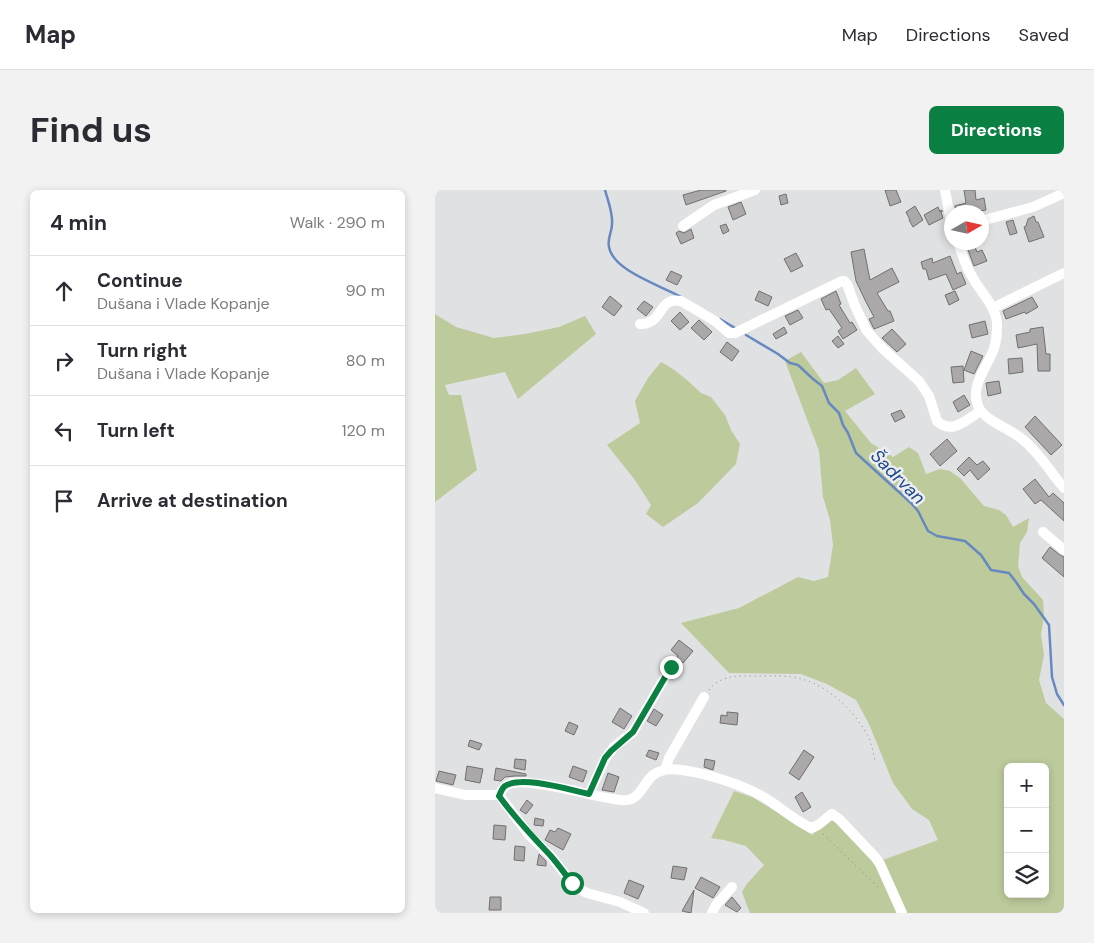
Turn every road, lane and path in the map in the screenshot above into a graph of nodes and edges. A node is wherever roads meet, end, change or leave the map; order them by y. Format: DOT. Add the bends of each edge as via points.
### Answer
graph roads {
  1 [pos="755,190"];
  2 [pos="945,190"];
  3 [pos="1064,193"];
  4 [pos="948,205"];
  5 [pos="989,219"];
  6 [pos="683,226"];
  7 [pos="961,250"];
  8 [pos="1064,273"];
  9 [pos="993,308"];
  10 [pos="640,324"];
  11 [pos="982,412"];
  12 [pos="1064,488"];
  13 [pos="1043,532"];
  14 [pos="1064,550"];
  15 [pos="671,667"];
  16 [pos="704,697"];
  17 [pos="875,761"];
  18 [pos="665,770"];
  19 [pos="435,788"];
  20 [pos="589,794"];
  21 [pos="499,796"];
  22 [pos="815,827"];
  23 [pos="732,887"];
  24 [pos="880,889"];
  25 [pos="644,913"];
  26 [pos="712,913"];
  27 [pos="902,913"];
  1 -- 6 [label="street" via="714,205"];
  2 -- 4 [label="street"];
  3 -- 5 [label="street" via="1033,207"];
  7 -- 9 [label="street" via="973,279"];
  8 -- 9 [label="street"];
  9 -- 11 [label="street" via="997,324 995,346 976,392"];
  10 -- 11 [label="street" via="651,322 666,303 675,300 715,321 729,333 735,333 844,281 867,331 919,381 940,424 954,427"];
  11 -- 12 [label="street" via="1022,439"];
  13 -- 14 [label="street"];
  15 -- 20 [label="street" via="633,732 605,758"];
  16 -- 17 [label="path" via="713,685 732,676 776,676 812,682 849,709 866,732"];
  16 -- 18 [label="street"];
  18 -- 20 [label="street" via="650,778 632,800"];
  18 -- 22 [label="street" via="681,770 741,786 769,800 807,826"];
  19 -- 21 [label="street" via="465,795"];
  20 -- 21 [label="street" via="520,782 503,788"];
  21 -- 25 [label="street" via="524,829 579,889"];
  22 -- 24 [label="path"];
  22 -- 27 [label="street" via="832,814 839,819 880,864"];
  23 -- 26 [label="street"];
}
